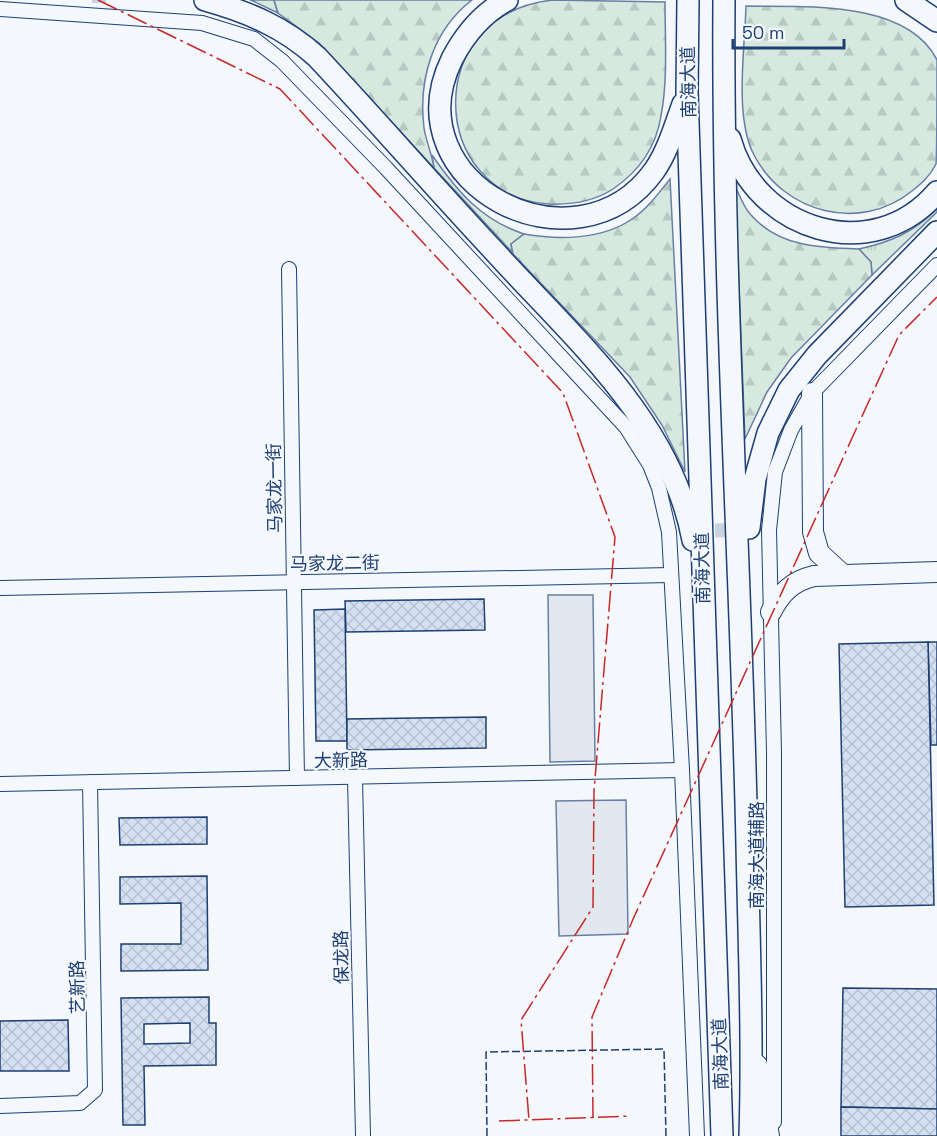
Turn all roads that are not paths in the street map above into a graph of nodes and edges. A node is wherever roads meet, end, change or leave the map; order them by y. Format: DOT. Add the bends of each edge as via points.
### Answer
graph roads {
  1 [pos="205,0"];
  2 [pos="507,0"];
  3 [pos="688,0"];
  4 [pos="724,0"];
  5 [pos="906,0"];
  6 [pos="0,9"];
  7 [pos="937,21"];
  8 [pos="687,92"];
  9 [pos="724,113"];
  10 [pos="937,192"];
  11 [pos="937,232"];
  12 [pos="937,265"];
  13 [pos="289,269"];
  14 [pos="812,393"];
  15 [pos="937,572"];
  16 [pos="842,574"];
  17 [pos="671,575"];
  18 [pos="294,582"];
  19 [pos="0,588"];
  20 [pos="771,612"];
  21 [pos="741,621"];
  22 [pos="704,622"];
  23 [pos="682,770"];
  24 [pos="297,778"];
  25 [pos="355,778"];
  26 [pos="90,782"];
  27 [pos="0,784"];
  28 [pos="751,1034"];
  29 [pos="722,1102"];
  30 [pos="0,1106"];
  31 [pos="363,1136"];
  32 [pos="696,1136"];
  33 [pos="715,1136"];
  34 [pos="722,1136"];
  35 [pos="750,1136"];
  36 [pos="769,1136"];
  37 [pos="774,1136"];
  1 -- 22 [label="main road" via="269,23 317,57 595,359 647,425 671,470 691,529"];
  2 -- 8 [label="main road" via="491,9 459,45 441,96 441,120 456,164 491,198 534,216 557,220 623,201 654,170 667,148"];
  3 -- 8 [label="main road, 南海大道"];
  4 -- 9 [label="main road, 南海大道"];
  5 -- 7 [label="main road"];
  6 -- 17 [label="street" via="99,9 202,23 254,39 282,61 626,427 656,480 675,532"];
  8 -- 22 [label="main road, 南海大道"];
  9 -- 10 [label="main road" via="736,158 753,187 783,214 805,224 853,233 875,230 913,213"];
  9 -- 21 [label="main road, 南海大道" via="727,297"];
  11 -- 21 [label="main road" via="817,355 777,412 751,502"];
  12 -- 14 [label="street, 南海大道辅路"];
  13 -- 18 [label="street, 马家龙一街"];
  14 -- 16 [label="street" via="813,532 819,553"];
  14 -- 20 [label="street, 南海大道辅路" via="782,451 764,530"];
  15 -- 16 [label="street"];
  16 -- 20 [label="street" via="814,576 793,584"];
  17 -- 18 [label="street, 马家龙二街"];
  17 -- 23 [label="street"];
  18 -- 19 [label="street, 马家龙二街"];
  18 -- 24 [label="street, 马家龙一街"];
  20 -- 37 [label="street, 南海大道辅路"];
  21 -- 28 [label="main road, 南海大道"];
  22 -- 29 [label="main road, 南海大道"];
  23 -- 25 [label="street, 大新路"];
  23 -- 32 [label="street"];
  24 -- 25 [label="street, 大新路"];
  24 -- 26 [label="street, 大新路"];
  25 -- 31 [label="street, 保龙路"];
  26 -- 27 [label="street, 大新路"];
  26 -- 30 [label="street, 艺新路" via="95,1090 80,1103"];
  28 -- 35 [label="main road, 南海大道"];
  28 -- 36 [label="street"];
  29 -- 33 [label="street"];
  29 -- 34 [label="main road, 南海大道"];
}
